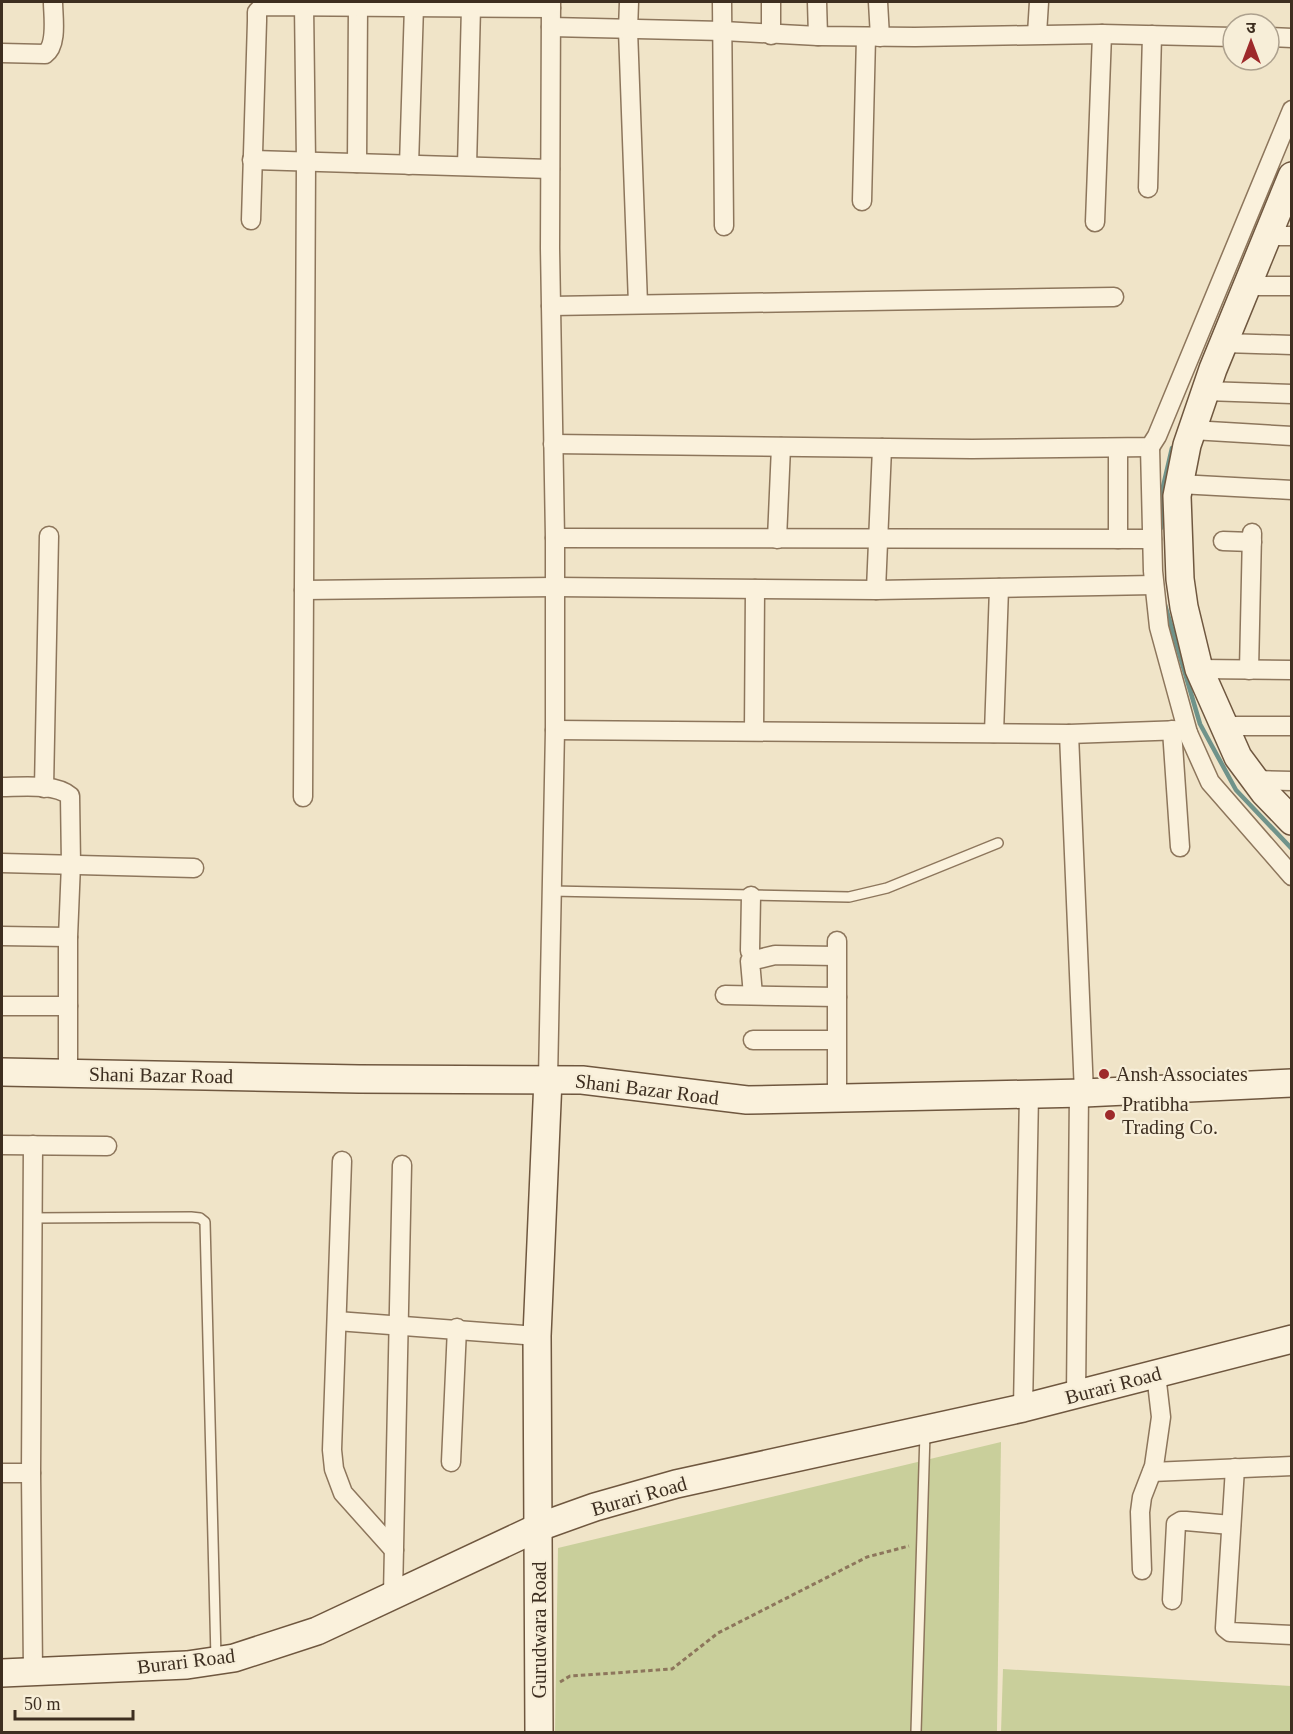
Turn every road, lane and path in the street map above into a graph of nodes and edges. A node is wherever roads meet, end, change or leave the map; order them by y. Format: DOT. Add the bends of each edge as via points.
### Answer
graph roads {
  1 [pos="53,2"];
  2 [pos="629,2"];
  3 [pos="722,2"];
  4 [pos="771,2"];
  5 [pos="817,2"];
  6 [pos="878,2"];
  7 [pos="1039,2"];
  8 [pos="304,5"];
  9 [pos="551,5"];
  10 [pos="358,6"];
  11 [pos="414,6"];
  12 [pos="471,7"];
  13 [pos="551,27"];
  14 [pos="628,30"];
  15 [pos="723,31"];
  16 [pos="1037,34"];
  17 [pos="1102,34"];
  18 [pos="771,35"];
  19 [pos="1152,35"];
  20 [pos="818,36"];
  21 [pos="873,37"];
  22 [pos="1221,37"];
  23 [pos="2,53"];
  24 [pos="1292,110"];
  25 [pos="252,160"];
  26 [pos="306,162"];
  27 [pos="357,163"];
  28 [pos="410,165"];
  29 [pos="467,166"];
  30 [pos="550,169"];
  31 [pos="1292,176"];
  32 [pos="1148,188"];
  33 [pos="862,201"];
  34 [pos="250,219"];
  35 [pos="1095,222"];
  36 [pos="724,226"];
  37 [pos="1279,236"];
  38 [pos="1247,286"];
  39 [pos="1292,286"];
  40 [pos="1113,297"];
  41 [pos="638,304"];
  42 [pos="551,306"];
  43 [pos="1224,343"];
  44 [pos="1292,345"];
  45 [pos="1292,385"];
  46 [pos="1207,388"];
  47 [pos="1292,394"];
  48 [pos="1192,430"];
  49 [pos="1292,436"];
  50 [pos="553,444"];
  51 [pos="781,447"];
  52 [pos="1150,447"];
  53 [pos="882,448"];
  54 [pos="1118,448"];
  55 [pos="1179,484"];
  56 [pos="1292,490"];
  57 [pos="49,536"];
  58 [pos="555,538"];
  59 [pos="777,539"];
  60 [pos="879,539"];
  61 [pos="1118,539"];
  62 [pos="1152,539"];
  63 [pos="1223,541"];
  64 [pos="1154,585"];
  65 [pos="555,587"];
  66 [pos="999,588"];
  67 [pos="755,589"];
  68 [pos="304,590"];
  69 [pos="876,590"];
  70 [pos="1199,669"];
  71 [pos="1249,670"];
  72 [pos="1292,670"];
  73 [pos="1224,726"];
  74 [pos="1292,726"];
  75 [pos="555,730"];
  76 [pos="754,731"];
  77 [pos="1180,731"];
  78 [pos="994,733"];
  79 [pos="1069,734"];
  80 [pos="1256,780"];
  81 [pos="1292,781"];
  82 [pos="2,787"];
  83 [pos="44,788"];
  84 [pos="303,797"];
  85 [pos="1289,815"];
  86 [pos="998,843"];
  87 [pos="1180,847"];
  88 [pos="2,863"];
  89 [pos="71,864"];
  90 [pos="194,868"];
  91 [pos="1292,876"];
  92 [pos="551,891"];
  93 [pos="752,896"];
  94 [pos="2,936"];
  95 [pos="68,937"];
  96 [pos="750,951"];
  97 [pos="725,995"];
  98 [pos="753,995"];
  99 [pos="837,997"];
  100 [pos="2,1006"];
  101 [pos="68,1006"];
  102 [pos="753,1040"];
  103 [pos="836,1040"];
  104 [pos="2,1072"];
  105 [pos="68,1072"];
  106 [pos="548,1080"];
  107 [pos="1292,1083"];
  108 [pos="1082,1093"];
  109 [pos="1029,1094"];
  110 [pos="837,1098"];
  111 [pos="2,1145"];
  112 [pos="33,1145"];
  113 [pos="107,1146"];
  114 [pos="342,1161"];
  115 [pos="402,1165"];
  116 [pos="32,1218"];
  117 [pos="338,1321"];
  118 [pos="399,1324"];
  119 [pos="457,1328"];
  120 [pos="537,1336"];
  121 [pos="1292,1339"];
  122 [pos="1156,1374"];
  123 [pos="1076,1396"];
  124 [pos="1023,1408"];
  125 [pos="925,1431"];
  126 [pos="451,1462"];
  127 [pos="1292,1466"];
  128 [pos="1235,1468"];
  129 [pos="1152,1472"];
  130 [pos="2,1473"];
  131 [pos="31,1473"];
  132 [pos="1231,1525"];
  133 [pos="539,1527"];
  134 [pos="912,1545"];
  135 [pos="394,1550"];
  136 [pos="1142,1570"];
  137 [pos="393,1595"];
  138 [pos="1172,1600"];
  139 [pos="1292,1635"];
  140 [pos="216,1660"];
  141 [pos="33,1671"];
  142 [pos="2,1673"];
  143 [pos="539,1691"];
  144 [pos="539,1732"];
  145 [pos="916,1732"];
  1 -- 23 [label="street" via="50,51"];
  2 -- 14 [label="street"];
  3 -- 15 [label="street"];
  4 -- 18 [label="street"];
  5 -- 20 [label="street"];
  6 -- 21 [label="street"];
  7 -- 16 [label="street"];
  8 -- 10 [label="street"];
  8 -- 25 [label="street" via="262,6 257,12"];
  8 -- 26 [label="street"];
  9 -- 12 [label="street"];
  9 -- 13 [label="street"];
  10 -- 11 [label="street"];
  10 -- 27 [label="street"];
  11 -- 12 [label="street"];
  11 -- 28 [label="street"];
  12 -- 29 [label="street"];
  13 -- 14 [label="street"];
  13 -- 30 [label="street"];
  14 -- 15 [label="street"];
  14 -- 41 [label="street"];
  15 -- 18 [label="street"];
  15 -- 36 [label="street"];
  16 -- 17 [label="street"];
  16 -- 21 [label="street"];
  17 -- 19 [label="street"];
  17 -- 35 [label="street"];
  18 -- 20 [label="street"];
  19 -- 22 [label="street"];
  19 -- 32 [label="street"];
  20 -- 21 [label="street"];
  21 -- 33 [label="street"];
  24 -- 52 [label="street"];
  25 -- 26 [label="street"];
  25 -- 34 [label="street"];
  26 -- 27 [label="street"];
  26 -- 68 [label="street"];
  27 -- 28 [label="street"];
  28 -- 29 [label="street"];
  29 -- 30 [label="street"];
  30 -- 42 [label="street"];
  31 -- 37 [label="street"];
  37 -- 38 [label="street"];
  38 -- 39 [label="street"];
  38 -- 43 [label="street"];
  40 -- 41 [label="street"];
  41 -- 42 [label="street"];
  42 -- 50 [label="street"];
  43 -- 44 [label="street"];
  43 -- 46 [label="street"];
  45 -- 46 [label="street"];
  46 -- 47 [label="street"];
  46 -- 48 [label="street"];
  48 -- 49 [label="street"];
  48 -- 55 [label="street"];
  50 -- 51 [label="street"];
  50 -- 58 [label="street"];
  51 -- 53 [label="street"];
  51 -- 59 [label="street"];
  52 -- 54 [label="street"];
  52 -- 62 [label="street"];
  53 -- 54 [label="street"];
  53 -- 60 [label="street"];
  54 -- 61 [label="street"];
  55 -- 56 [label="street"];
  55 -- 70 [label="street" via="1180,579"];
  57 -- 83 [label="street"];
  58 -- 59 [label="street"];
  58 -- 65 [label="street"];
  59 -- 60 [label="street"];
  60 -- 61 [label="street"];
  60 -- 69 [label="street"];
  61 -- 62 [label="street"];
  62 -- 64 [label="street"];
  63 -- 71 [label="street" via="1252,537"];
  64 -- 66 [label="street"];
  64 -- 77 [label="street"];
  65 -- 67 [label="street"];
  65 -- 68 [label="street"];
  65 -- 75 [label="street"];
  66 -- 69 [label="street"];
  66 -- 78 [label="street"];
  67 -- 69 [label="street"];
  67 -- 76 [label="street"];
  68 -- 84 [label="street"];
  70 -- 71 [label="street"];
  70 -- 73 [label="street"];
  71 -- 72 [label="street"];
  73 -- 74 [label="street"];
  73 -- 80 [label="street" via="1238,757"];
  75 -- 76 [label="street"];
  75 -- 92 [label="street"];
  76 -- 78 [label="street"];
  77 -- 79 [label="street"];
  77 -- 87 [label="street"];
  77 -- 91 [label="street" via="1210,782"];
  78 -- 79 [label="street"];
  79 -- 108 [label="street"];
  80 -- 81 [label="street"];
  80 -- 85 [label="street"];
  82 -- 83 [label="street"];
  83 -- 89 [label="street" via="64,790 70,796"];
  86 -- 93 [label="lane" via="887,888 849,897"];
  88 -- 89 [label="street"];
  89 -- 90 [label="street"];
  89 -- 95 [label="street"];
  92 -- 93 [label="lane"];
  92 -- 106 [label="street"];
  93 -- 96 [label="street"];
  94 -- 95 [label="street"];
  95 -- 101 [label="street"];
  97 -- 98 [label="street"];
  98 -- 99 [label="street"];
  98 -- 99 [label="street" via="750,961 837,948"];
  99 -- 103 [label="street"];
  100 -- 101 [label="street"];
  101 -- 105 [label="street"];
  102 -- 103 [label="street"];
  103 -- 110 [label="street"];
  104 -- 105 [label="street, Shani Bazar Road"];
  105 -- 106 [label="street, Shani Bazar Road"];
  106 -- 110 [label="street, Shani Bazar Road" via="582,1080 747,1100"];
  106 -- 120 [label="street, Gurudwara Road"];
  107 -- 108 [label="street, Shani Bazar Road"];
  108 -- 109 [label="street, Shani Bazar Road"];
  108 -- 123 [label="street"];
  109 -- 110 [label="street, Shani Bazar Road"];
  109 -- 124 [label="street"];
  111 -- 112 [label="street"];
  112 -- 113 [label="street"];
  112 -- 116 [label="street"];
  114 -- 117 [label="street"];
  115 -- 118 [label="street"];
  116 -- 131 [label="street"];
  116 -- 140 [label="lane" via="191,1217 205,1222"];
  117 -- 118 [label="street"];
  117 -- 135 [label="street" via="334,1469 347,1498"];
  118 -- 119 [label="street"];
  118 -- 135 [label="street"];
  119 -- 120 [label="street"];
  119 -- 126 [label="street"];
  120 -- 133 [label="street, Gurudwara Road"];
  121 -- 122 [label="street, Burari Road"];
  122 -- 123 [label="street, Burari Road"];
  122 -- 129 [label="street" via="1161,1417"];
  123 -- 124 [label="street, Burari Road"];
  124 -- 125 [label="street, Burari Road"];
  125 -- 133 [label="street, Burari Road" via="676,1484"];
  125 -- 145 [label="lane"];
  127 -- 128 [label="street"];
  128 -- 129 [label="street"];
  128 -- 132 [label="street"];
  129 -- 136 [label="street" via="1140,1512"];
  130 -- 131 [label="street"];
  131 -- 141 [label="street"];
  132 -- 138 [label="street" via="1186,1521 1176,1524"];
  132 -- 139 [label="street" via="1225,1628 1230,1632"];
  133 -- 137 [label="street, Burari Road"];
  133 -- 143 [label="street, Gurudwara Road"];
  134 -- 143 [label="path" via="867,1557 803,1589 718,1633 672,1669 570,1676"];
  135 -- 137 [label="street"];
  137 -- 140 [label="street, Burari Road" via="317,1631 234,1658"];
  140 -- 141 [label="street, Burari Road" via="139,1668"];
  141 -- 142 [label="street, Burari Road"];
  143 -- 144 [label="street, Gurudwara Road"];
}
